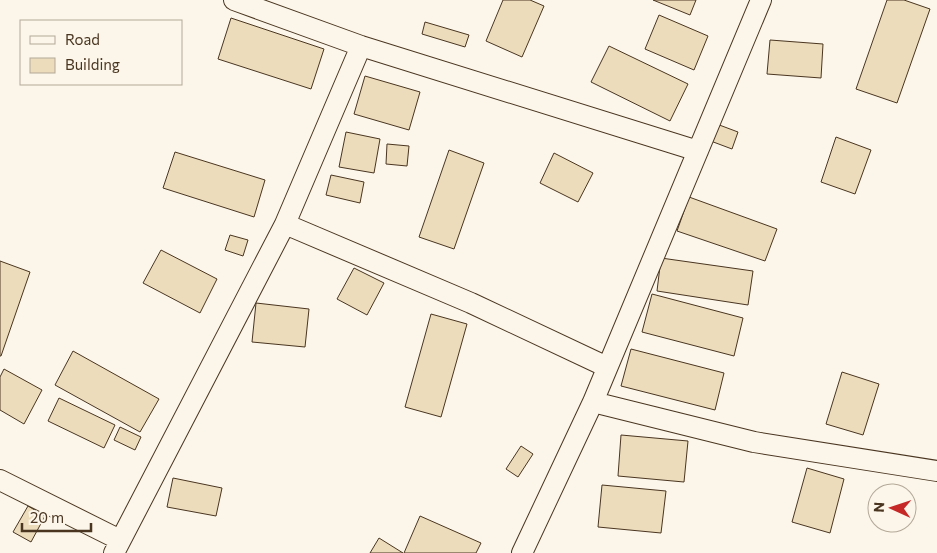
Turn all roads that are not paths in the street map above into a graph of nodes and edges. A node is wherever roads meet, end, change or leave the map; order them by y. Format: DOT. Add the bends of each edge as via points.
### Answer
graph roads {
  1 [pos="234,0"];
  2 [pos="761,0"];
  3 [pos="361,46"];
  4 [pos="698,151"];
  5 [pos="285,224"];
  6 [pos="608,367"];
  7 [pos="593,402"];
  8 [pos="937,471"];
  9 [pos="0,480"];
  10 [pos="117,546"];
  11 [pos="522,553"];
  1 -- 3 [label="street"];
  2 -- 4 [label="street"];
  3 -- 4 [label="street"];
  3 -- 5 [label="street"];
  4 -- 6 [label="street"];
  5 -- 6 [label="street" via="471,303"];
  5 -- 10 [label="street"];
  6 -- 7 [label="street"];
  7 -- 8 [label="street" via="754,442"];
  7 -- 11 [label="street"];
  9 -- 10 [label="street"];
}
